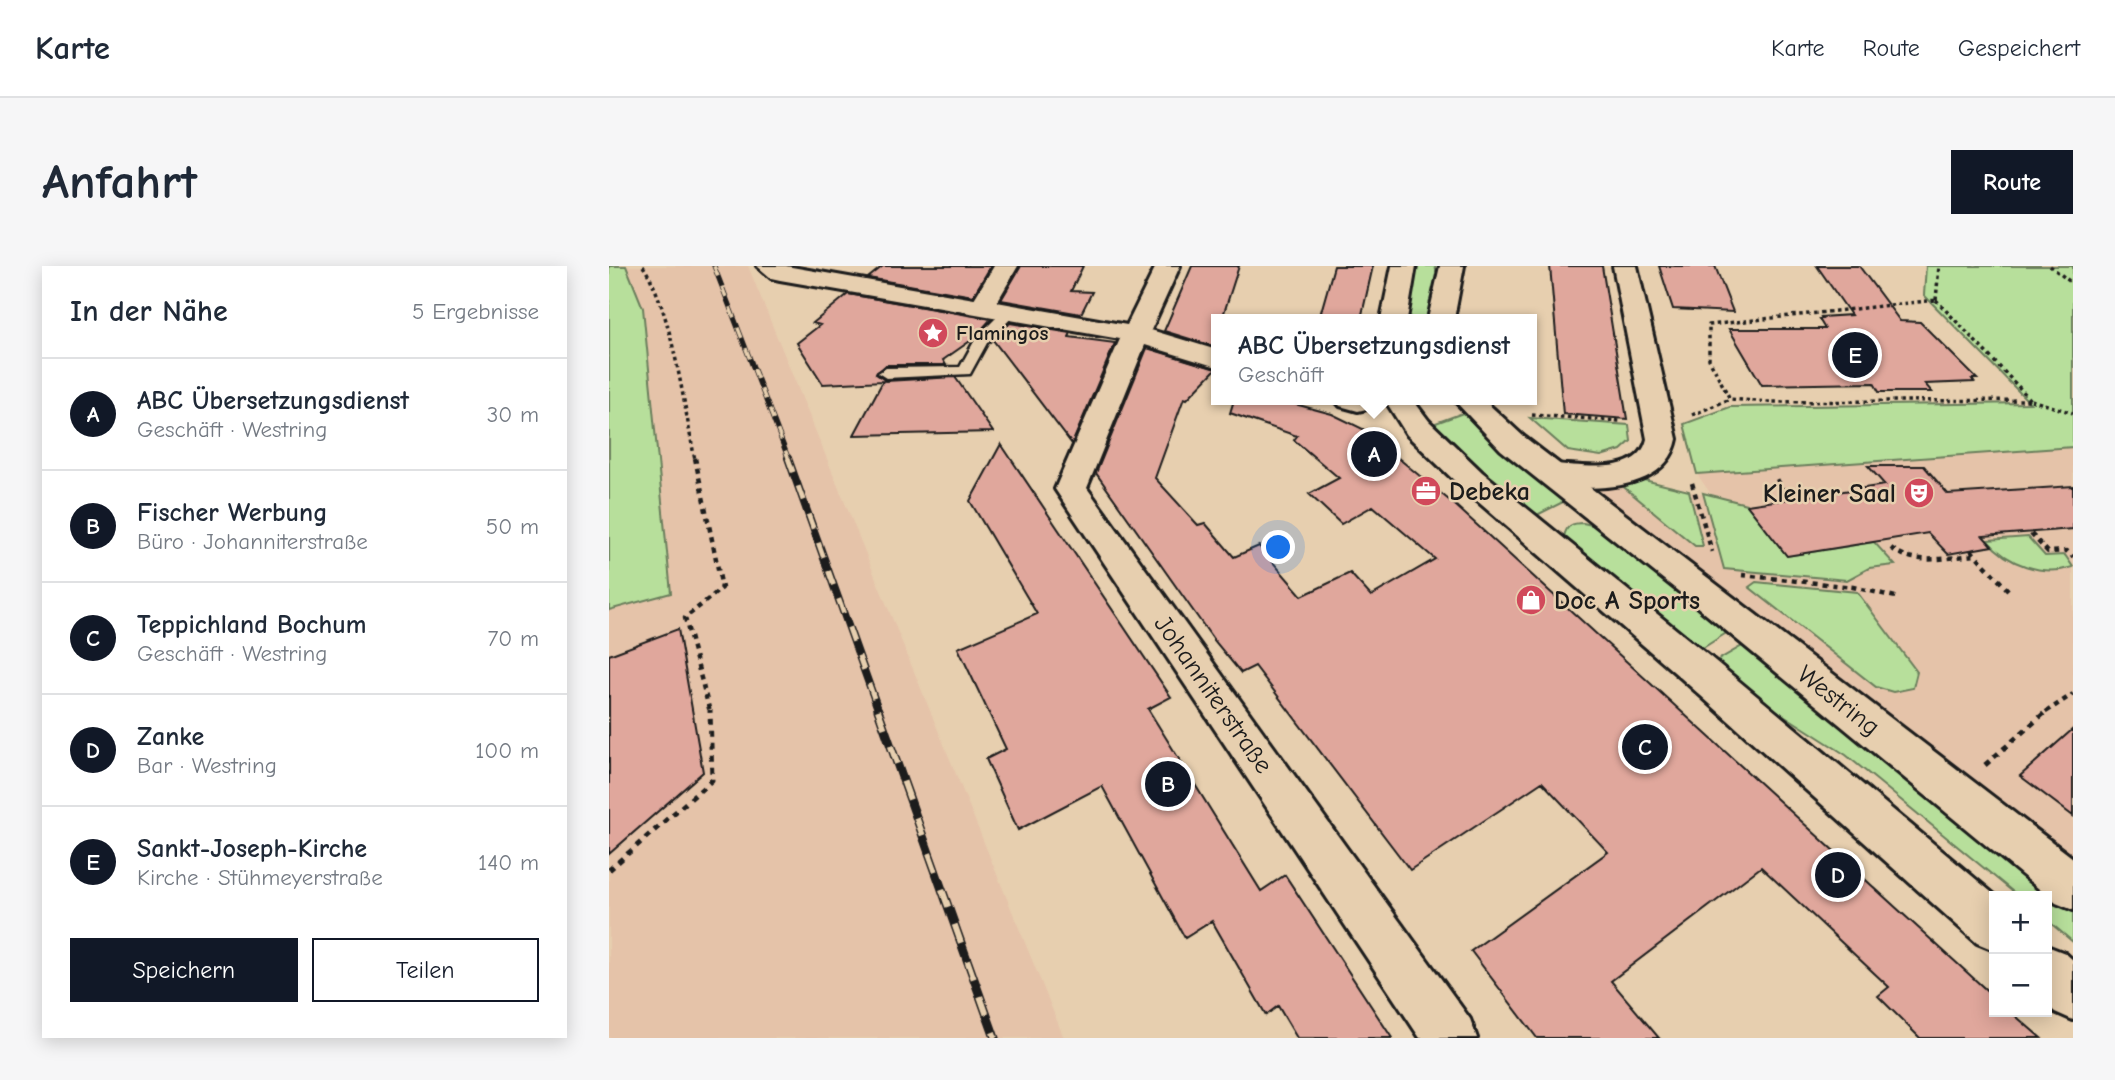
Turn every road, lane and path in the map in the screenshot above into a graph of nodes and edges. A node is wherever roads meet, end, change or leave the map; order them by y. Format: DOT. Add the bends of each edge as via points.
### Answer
graph roads {
  1 [pos="643,266"];
  2 [pos="769,266"];
  3 [pos="1006,266"];
  4 [pos="1168,266"];
  5 [pos="1404,266"];
  6 [pos="1452,266"];
  7 [pos="1625,266"];
  8 [pos="1939,266"];
  9 [pos="2050,266"];
  10 [pos="2073,284"];
  11 [pos="1936,300"];
  12 [pos="982,306"];
  13 [pos="1011,311"];
  14 [pos="1395,314"];
  15 [pos="1442,314"];
  16 [pos="1136,334"];
  17 [pos="1211,357"];
  18 [pos="886,373"];
  19 [pos="2031,400"];
  20 [pos="1402,405"];
  21 [pos="1473,405"];
  22 [pos="2073,413"];
  23 [pos="1526,415"];
  24 [pos="1622,422"];
  25 [pos="1552,474"];
  26 [pos="1777,479"];
  27 [pos="1692,483"];
  28 [pos="1787,498"];
  29 [pos="1604,515"];
  30 [pos="2031,534"];
  31 [pos="1551,545"];
  32 [pos="1891,548"];
  33 [pos="1971,550"];
  34 [pos="1976,555"];
  35 [pos="2073,558"];
  36 [pos="1705,577"];
  37 [pos="2008,590"];
  38 [pos="1900,598"];
  39 [pos="2073,694"];
  40 [pos="1980,771"];
  41 [pos="609,870"];
  42 [pos="2073,887"];
  43 [pos="1989,922"];
  44 [pos="2052,975"];
  45 [pos="2073,994"];
  46 [pos="1451,1038"];
  1 -- 41 [label="path" via="653,281 670,341 722,588 685,618 712,718 712,780"];
  2 -- 12 [label="street" via="781,273"];
  3 -- 12 [label="street"];
  4 -- 16 [label="street"];
  5 -- 14 [label="street"];
  6 -- 15 [label="street"];
  7 -- 25 [label="street" via="1662,439 1657,457 1626,474"];
  8 -- 11 [label="path"];
  9 -- 10 [label="path"];
  11 -- 19 [label="path"];
  11 -- 19 [label="path" via="1709,325 1709,359 1730,399"];
  12 -- 13 [label="street"];
  13 -- 16 [label="street"];
  13 -- 18 [label="lane" via="981,341 965,371"];
  16 -- 17 [label="street"];
  16 -- 46 [label="street, Johanniterstraße" via="1071,489"];
  19 -- 22 [label="path"];
  20 -- 31 [label="street" via="1418,428 1471,479"];
  21 -- 25 [label="street, Westring"];
  23 -- 24 [label="path"];
  25 -- 29 [label="street, Westring"];
  26 -- 28 [label="path"];
  27 -- 36 [label="path"];
  29 -- 31 [label="street" via="1581,510 1562,514 1551,526"];
  29 -- 36 [label="street, Westring"];
  30 -- 35 [label="path" via="2048,552 2067,551"];
  31 -- 43 [label="street"];
  32 -- 34 [label="path" via="1900,558 1913,560"];
  33 -- 34 [label="path"];
  34 -- 37 [label="path"];
  36 -- 38 [label="path" via="1853,587"];
  36 -- 42 [label="street, Westring"];
  39 -- 40 [label="path" via="2055,704"];
  44 -- 45 [label="street"];
}
